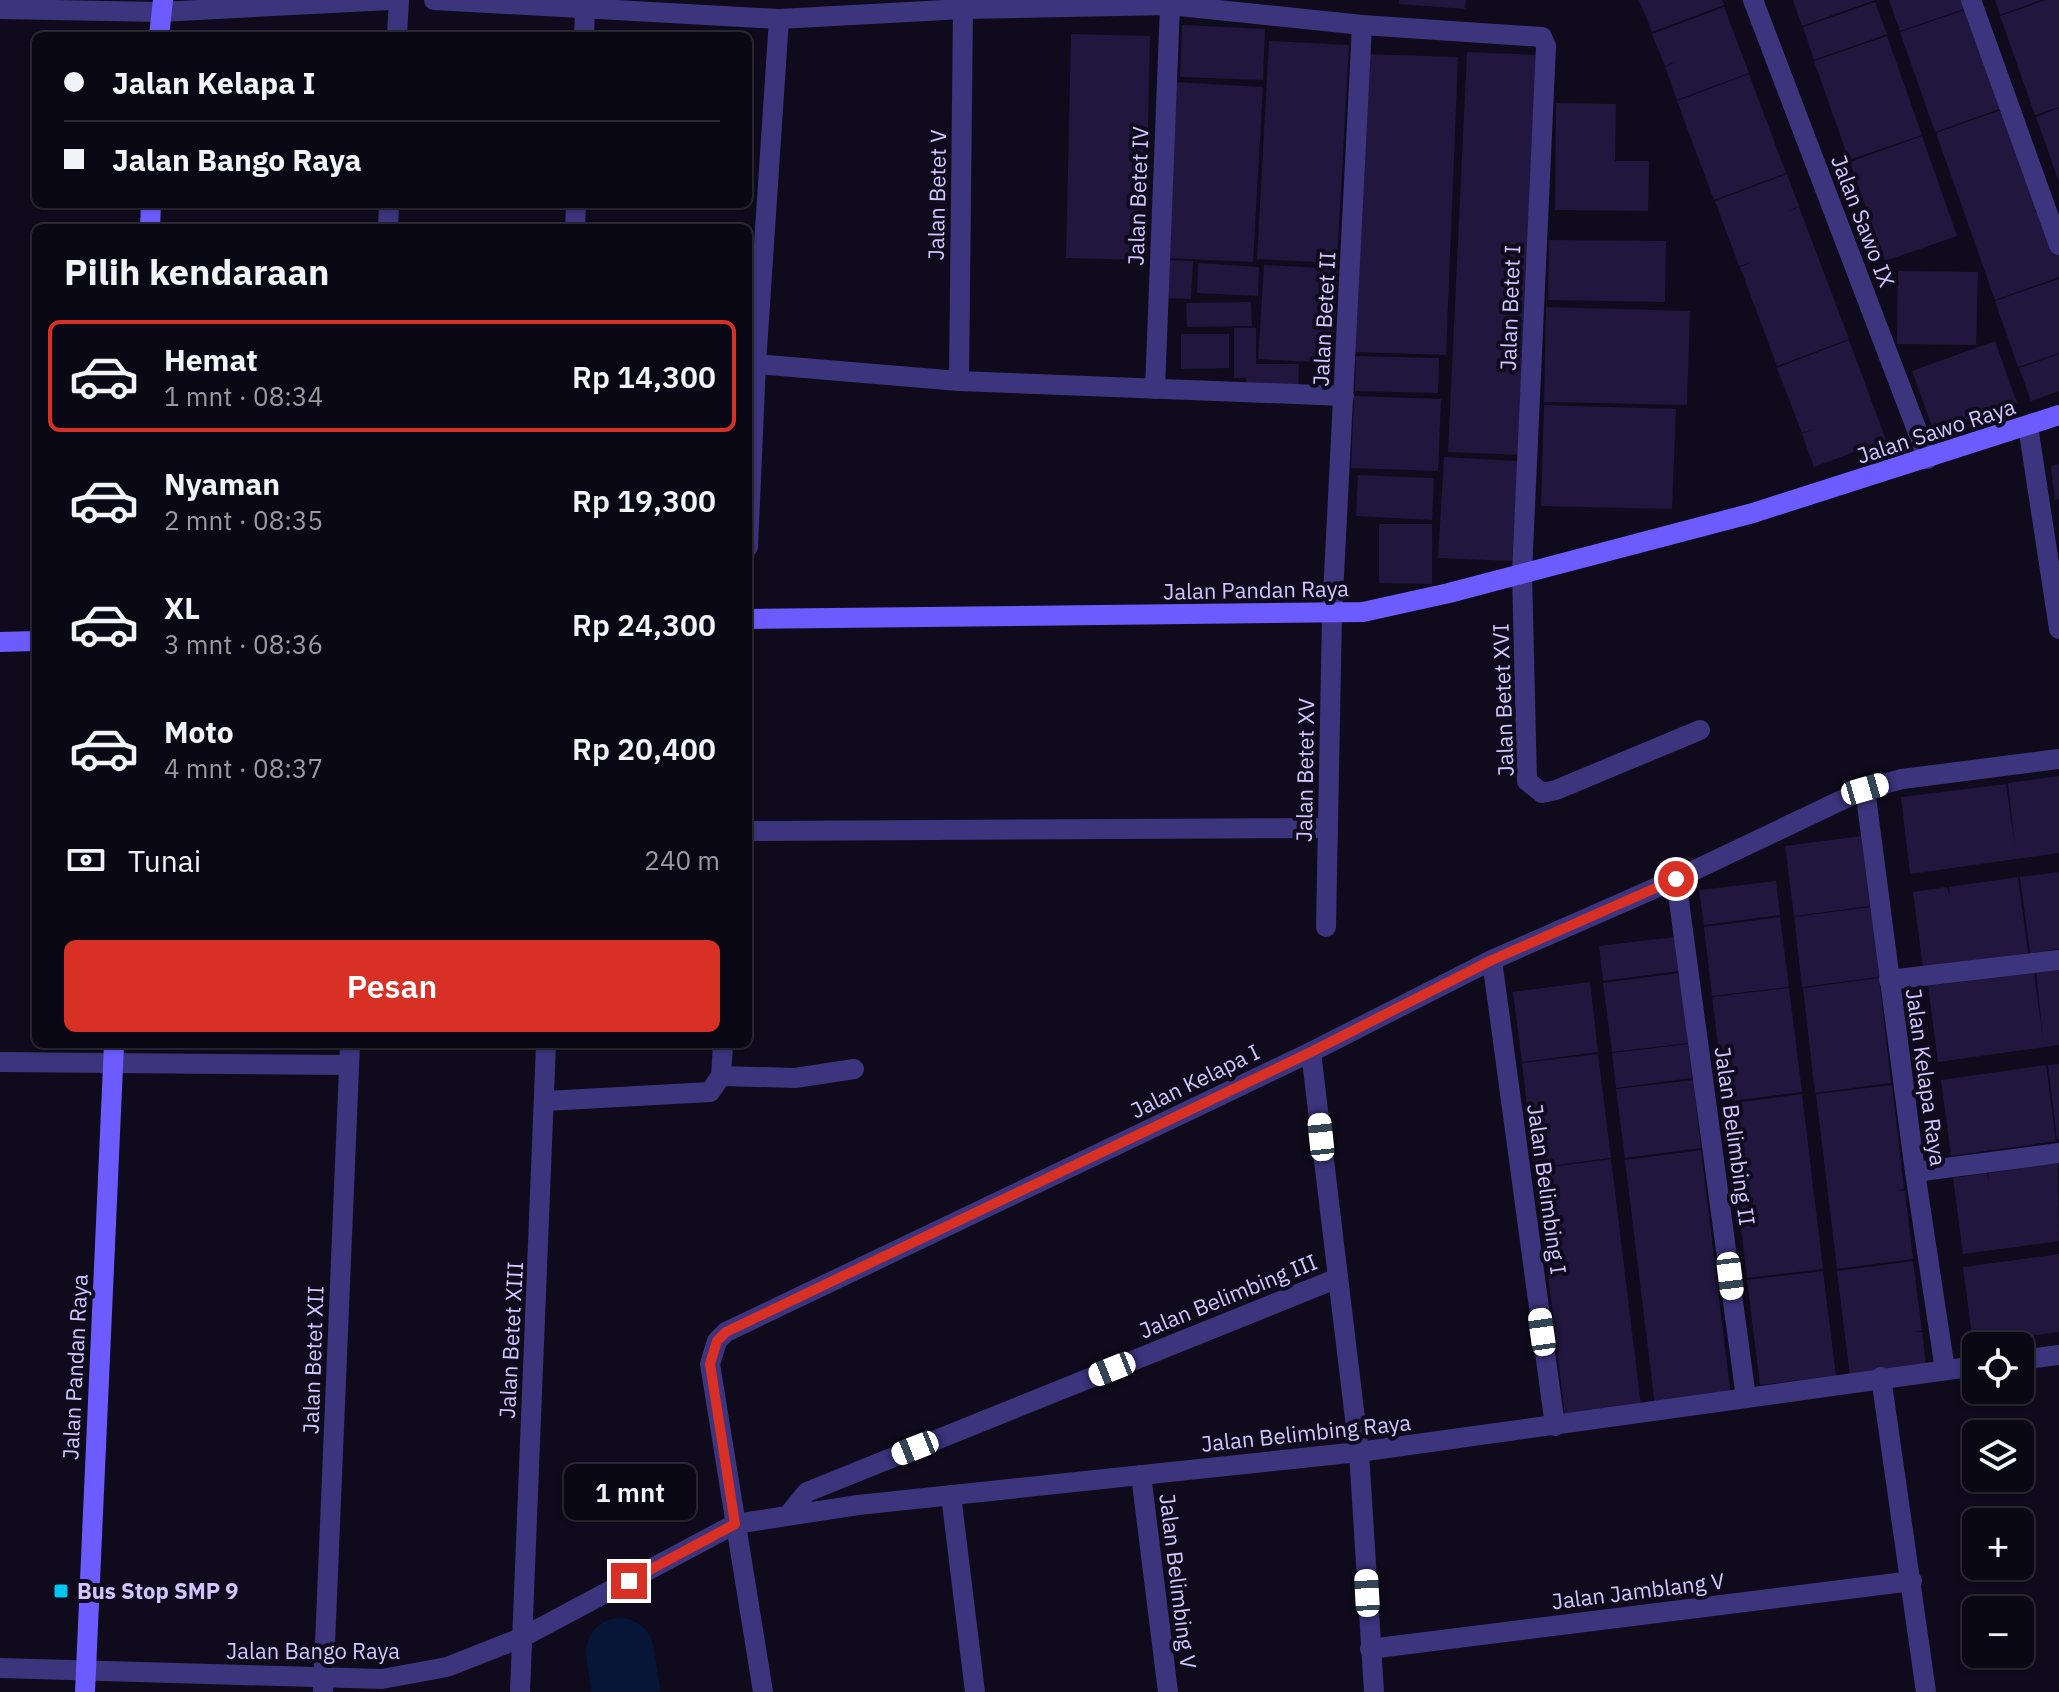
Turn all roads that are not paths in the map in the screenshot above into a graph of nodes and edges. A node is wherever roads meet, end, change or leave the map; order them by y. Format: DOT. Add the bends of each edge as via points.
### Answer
graph roads {
  1 [pos="390,0"];
  2 [pos="399,0"];
  3 [pos="434,0"];
  4 [pos="1753,0"];
  5 [pos="1971,0"];
  6 [pos="1170,5"];
  7 [pos="161,6"];
  8 [pos="0,9"];
  9 [pos="963,9"];
  10 [pos="585,10"];
  11 [pos="779,19"];
  12 [pos="1362,25"];
  13 [pos="159,32"];
  14 [pos="397,32"];
  15 [pos="584,32"];
  16 [pos="2059,245"];
  17 [pos="756,364"];
  18 [pos="959,381"];
  19 [pos="1155,389"];
  20 [pos="1344,396"];
  21 [pos="2059,415"];
  22 [pos="2028,426"];
  23 [pos="752,456"];
  24 [pos="1928,459"];
  25 [pos="1753,513"];
  26 [pos="1522,572"];
  27 [pos="1332,615"];
  28 [pos="752,619"];
  29 [pos="2059,629"];
  30 [pos="32,641"];
  31 [pos="0,642"];
  32 [pos="1700,730"];
  33 [pos="2059,759"];
  34 [pos="1865,789"];
  35 [pos="1328,828"];
  36 [pos="752,831"];
  37 [pos="1676,879"];
  38 [pos="1326,927"];
  39 [pos="1492,960"];
  40 [pos="2059,960"];
  41 [pos="1889,980"];
  42 [pos="546,1048"];
  43 [pos="723,1048"];
  44 [pos="1311,1052"];
  45 [pos="113,1054"];
  46 [pos="349,1054"];
  47 [pos="0,1062"];
  48 [pos="854,1069"];
  49 [pos="721,1076"];
  50 [pos="546,1101"];
  51 [pos="2059,1153"];
  52 [pos="1915,1172"];
  53 [pos="1338,1278"];
  54 [pos="2059,1355"];
  55 [pos="2034,1358"];
  56 [pos="1962,1368"];
  57 [pos="1945,1370"];
  58 [pos="1881,1377"];
  59 [pos="1746,1398"];
  60 [pos="1555,1426"];
  61 [pos="1359,1452"];
  62 [pos="1141,1475"];
  63 [pos="951,1495"];
  64 [pos="789,1514"];
  65 [pos="735,1524"];
  66 [pos="1912,1581"];
  67 [pos="523,1637"];
  68 [pos="1370,1649"];
  69 [pos="0,1668"];
  70 [pos="86,1671"];
  71 [pos="323,1685"];
  72 [pos="85,1692"];
  73 [pos="520,1692"];
  74 [pos="763,1692"];
  75 [pos="975,1692"];
  76 [pos="1168,1692"];
  77 [pos="1374,1692"];
  78 [pos="1926,1692"];
  1 -- 7 [label="street"];
  2 -- 14 [label="street"];
  3 -- 10 [label="street"];
  4 -- 24 [label="street, Jalan Sawo IX"];
  5 -- 16 [label="street"];
  6 -- 9 [label="street"];
  6 -- 12 [label="street"];
  6 -- 19 [label="street, Jalan Betet IV"];
  7 -- 8 [label="street"];
  7 -- 13 [label="street"];
  9 -- 11 [label="street"];
  9 -- 18 [label="street, Jalan Betet V"];
  10 -- 11 [label="street"];
  10 -- 15 [label="street"];
  11 -- 17 [label="street"];
  12 -- 20 [label="street, Jalan Betet II"];
  12 -- 26 [label="street, Jalan Betet I" via="1529,34 1542,37 1546,46"];
  17 -- 18 [label="street"];
  17 -- 23 [label="street"];
  18 -- 19 [label="street"];
  19 -- 20 [label="street"];
  20 -- 27 [label="street, Jalan Betet II"];
  21 -- 22 [label="street, Jalan Sawo Raya"];
  22 -- 24 [label="street, Jalan Sawo Raya"];
  22 -- 29 [label="street"];
  24 -- 25 [label="street, Jalan Sawo Raya"];
  25 -- 26 [label="street, Jalan Pandan Raya"];
  26 -- 27 [label="street, Jalan Pandan Raya" via="1449,593"];
  26 -- 32 [label="street, Jalan Betet XVI" via="1527,781 1533,789 1556,790"];
  27 -- 28 [label="street, Jalan Pandan Raya"];
  27 -- 35 [label="street, Jalan Betet XV"];
  30 -- 31 [label="street"];
  33 -- 34 [label="street, Jalan Kelapa I" via="1902,779"];
  34 -- 37 [label="street, Jalan Kelapa I"];
  34 -- 41 [label="street, Jalan Kelapa Raya"];
  35 -- 36 [label="street"];
  35 -- 38 [label="street, Jalan Betet XV"];
  37 -- 39 [label="street, Jalan Kelapa I"];
  37 -- 59 [label="street, Jalan Belimbing II"];
  39 -- 44 [label="street, Jalan Kelapa I"];
  39 -- 60 [label="street, Jalan Belimbing I"];
  40 -- 41 [label="street"];
  41 -- 52 [label="street, Jalan Kelapa Raya"];
  42 -- 50 [label="street, Jalan Betet XIII"];
  43 -- 49 [label="street"];
  44 -- 53 [label="street"];
  44 -- 65 [label="street, Jalan Kelapa I" via="726,1332 717,1341 710,1364"];
  45 -- 46 [label="street"];
  45 -- 47 [label="street"];
  45 -- 70 [label="street, Jalan Pandan Raya"];
  46 -- 71 [label="street, Jalan Betet XII"];
  48 -- 49 [label="street" via="795,1078"];
  49 -- 50 [label="street" via="716,1088 703,1094"];
  50 -- 67 [label="street, Jalan Betet XIII"];
  51 -- 52 [label="street"];
  52 -- 57 [label="street, Jalan Kelapa Raya"];
  53 -- 61 [label="street"];
  53 -- 64 [label="street, Jalan Belimbing III" via="807,1492"];
  54 -- 55 [label="street"];
  56 -- 57 [label="street, Jalan Belimbing Raya"];
  57 -- 58 [label="street, Jalan Belimbing Raya"];
  58 -- 59 [label="street, Jalan Belimbing Raya"];
  58 -- 66 [label="street"];
  59 -- 60 [label="street, Jalan Belimbing Raya"];
  60 -- 61 [label="street, Jalan Belimbing Raya"];
  61 -- 62 [label="street, Jalan Belimbing Raya"];
  61 -- 68 [label="street"];
  62 -- 63 [label="street, Jalan Belimbing Raya"];
  62 -- 76 [label="street, Jalan Belimbing V"];
  63 -- 64 [label="street, Jalan Belimbing Raya"];
  63 -- 75 [label="street"];
  64 -- 65 [label="street, Jalan Belimbing Raya"];
  65 -- 67 [label="street, Jalan Bango Raya"];
  65 -- 74 [label="street, Jalan Kelapa I"];
  66 -- 68 [label="street, Jalan Jamblang V"];
  66 -- 78 [label="street"];
  67 -- 71 [label="street, Jalan Bango Raya" via="419,1675"];
  67 -- 73 [label="street, Jalan Betet XIII"];
  68 -- 77 [label="street"];
  69 -- 70 [label="street, Jalan Bango Raya"];
  70 -- 71 [label="street, Jalan Bango Raya"];
  70 -- 72 [label="street, Jalan Pandan Raya"];
}
